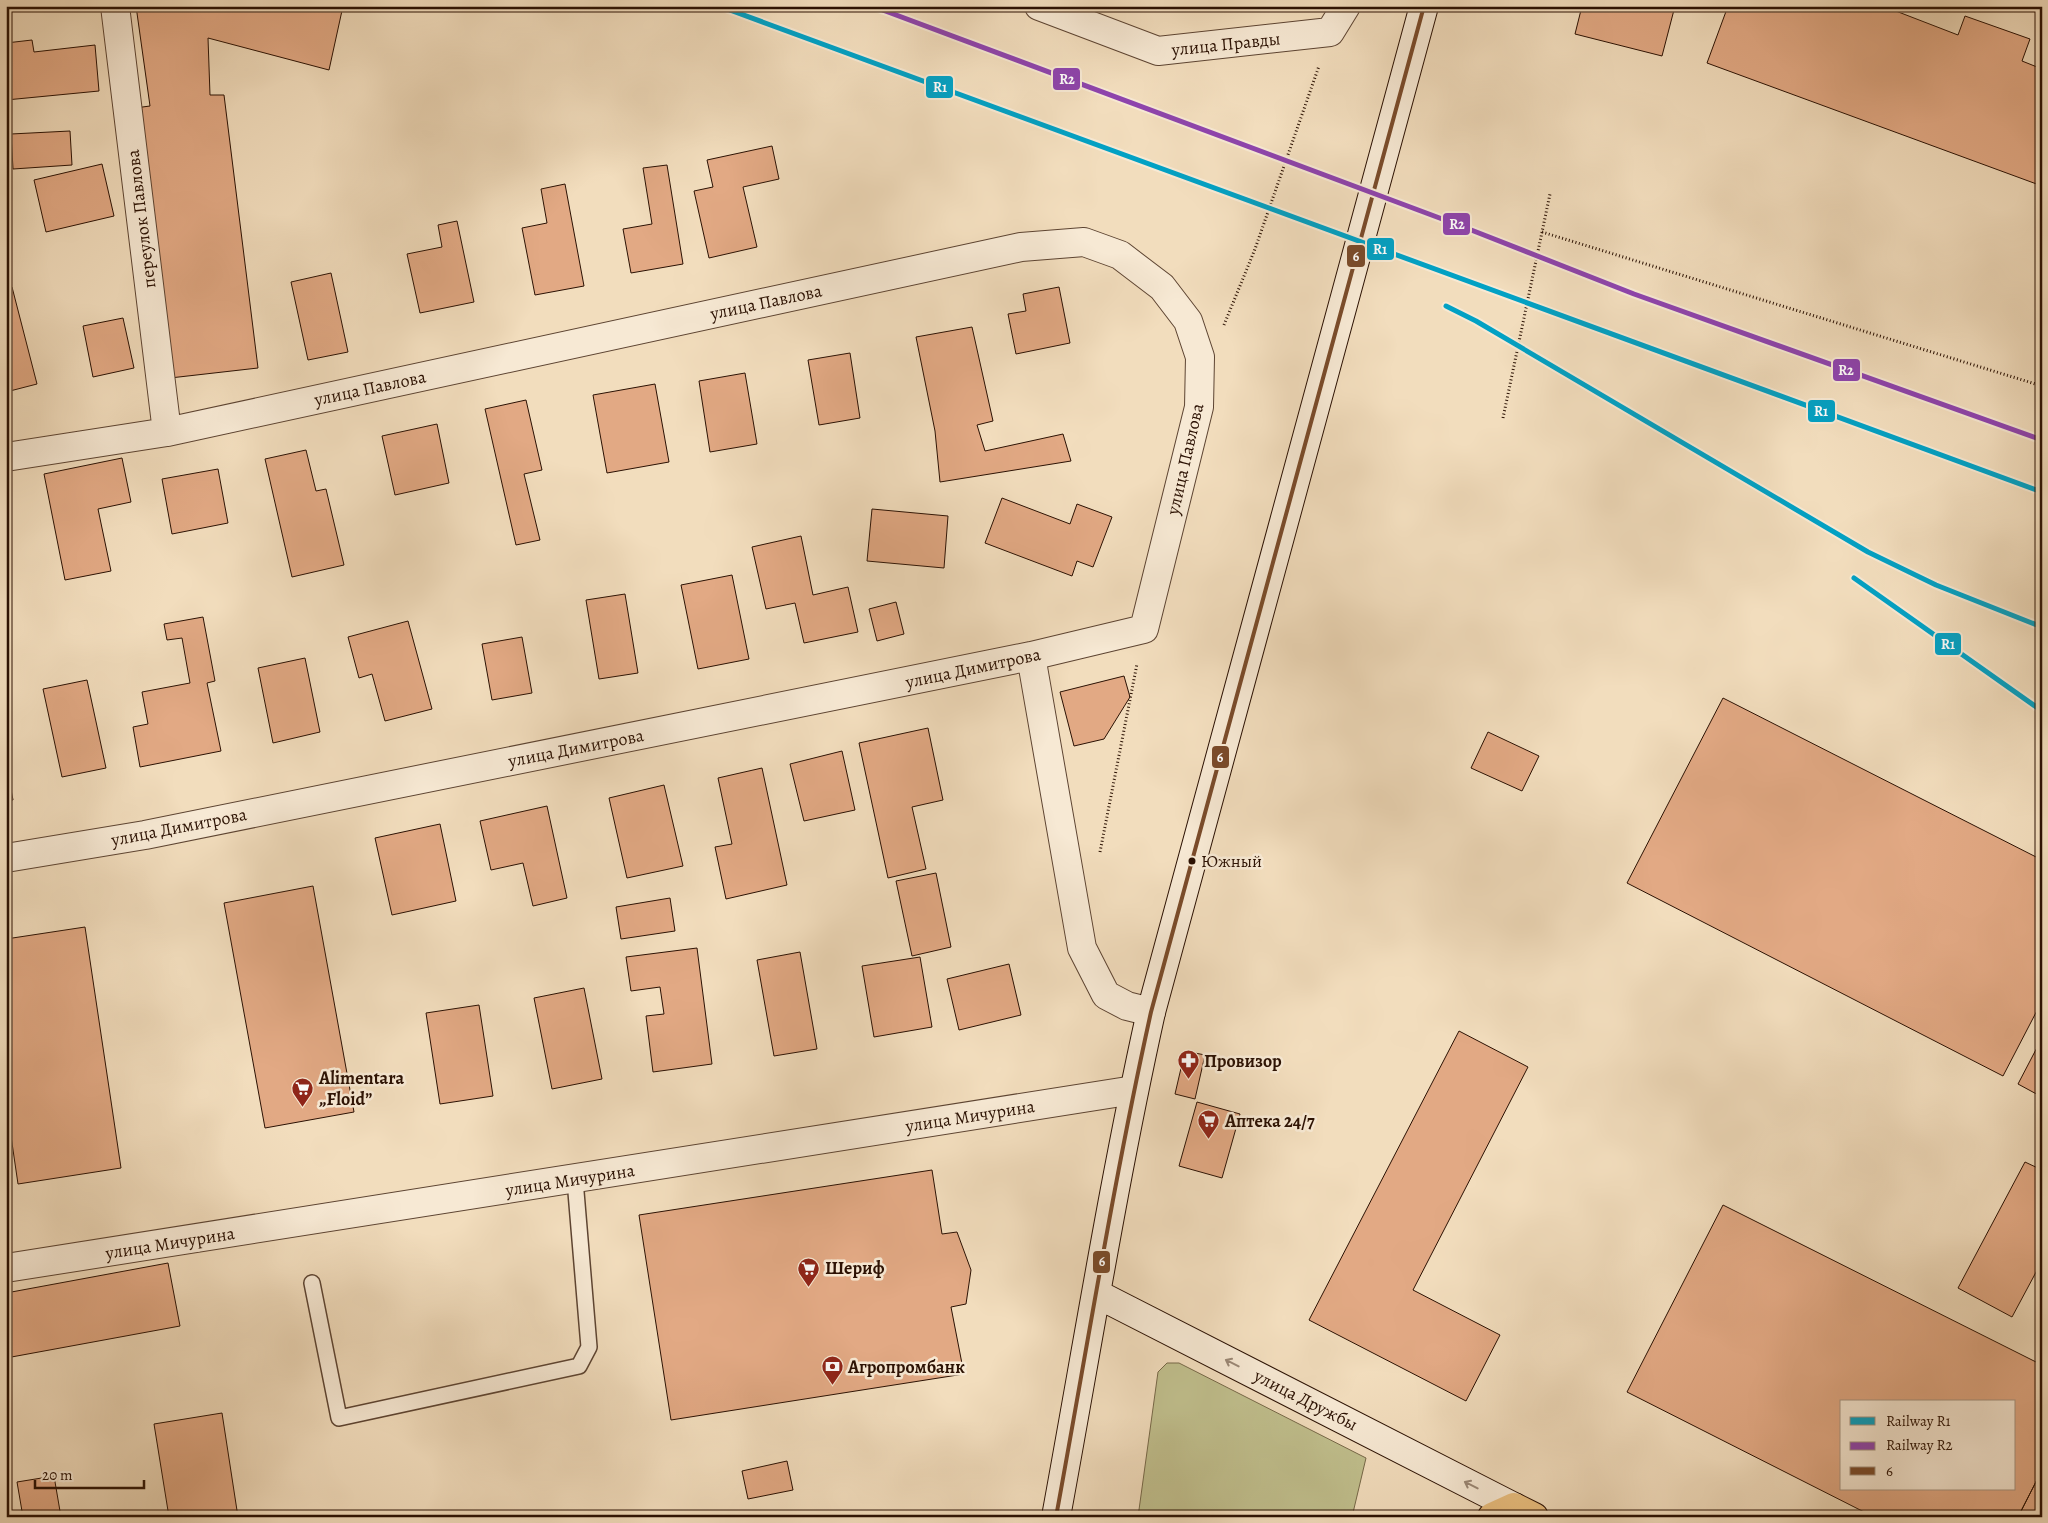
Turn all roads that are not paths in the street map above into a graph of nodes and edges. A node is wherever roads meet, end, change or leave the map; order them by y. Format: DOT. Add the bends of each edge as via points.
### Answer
graph roads {
  1 [pos="115,6"];
  2 [pos="1039,6"];
  3 [pos="1346,6"];
  4 [pos="1424,6"];
  5 [pos="167,432"];
  6 [pos="6,456"];
  7 [pos="1144,629"];
  8 [pos="1031,656"];
  9 [pos="6,858"];
  10 [pos="1152,1012"];
  11 [pos="1134,1090"];
  12 [pos="575,1180"];
  13 [pos="6,1268"];
  14 [pos="312,1283"];
  15 [pos="1097,1294"];
  16 [pos="1513,1513"];
  17 [pos="1056,1517"];
  1 -- 5 [label="street, переулок Павлова"];
  2 -- 3 [label="street, улица Правды" via="1158,51 1330,32"];
  4 -- 10 [label="street"];
  5 -- 6 [label="street, улица Павлова"];
  5 -- 7 [label="street, улица Павлова" via="1021,247 1084,242 1120,255 1162,287 1188,321 1200,357 1199,407"];
  7 -- 8 [label="street, улица Димитрова"];
  8 -- 9 [label="street, улица Димитрова" via="145,835"];
  8 -- 10 [label="street" via="1082,948 1106,995 1128,1006"];
  10 -- 11 [label="street"];
  11 -- 12 [label="street, улица Мичурина"];
  11 -- 15 [label="street" via="1118,1164"];
  12 -- 13 [label="street, улица Мичурина"];
  12 -- 14 [label="lane" via="589,1347 579,1366 339,1418"];
  16 -- 15 [label="street, улица Дружбы, one-way"];
  15 -- 17 [label="street"];
}
